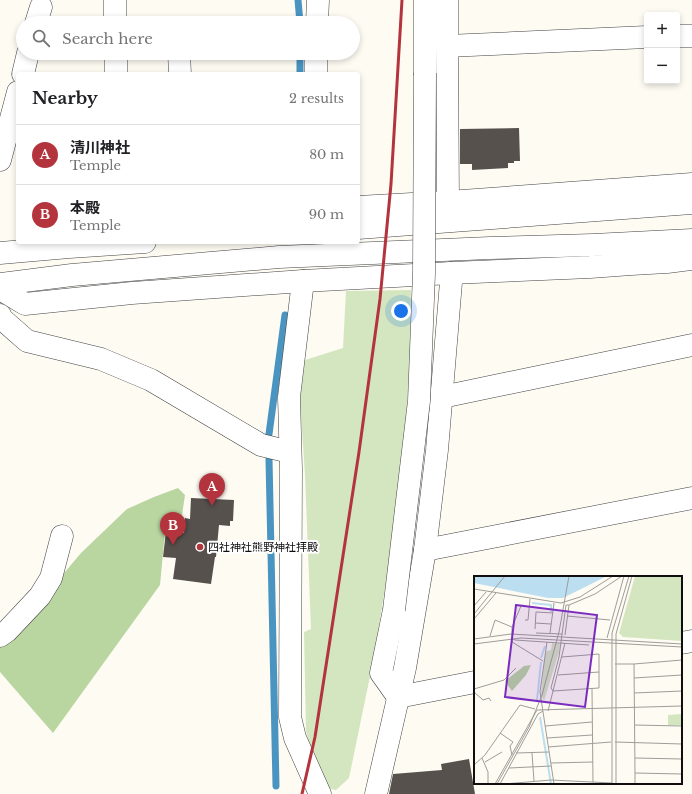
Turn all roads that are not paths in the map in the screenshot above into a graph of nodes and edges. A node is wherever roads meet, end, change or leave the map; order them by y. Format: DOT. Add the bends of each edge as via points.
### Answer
graph roads {
  1 [pos="115,0"];
  2 [pos="318,0"];
  3 [pos="425,0"];
  4 [pos="447,0"];
  5 [pos="115,16"];
  6 [pos="317,16"];
  7 [pos="680,36"];
  8 [pos="692,36"];
  9 [pos="644,38"];
  10 [pos="447,46"];
  11 [pos="26,60"];
  12 [pos="116,60"];
  13 [pos="179,60"];
  14 [pos="316,60"];
  15 [pos="23,72"];
  16 [pos="116,72"];
  17 [pos="180,72"];
  18 [pos="316,72"];
  19 [pos="16,100"];
  20 [pos="0,160"];
  21 [pos="692,184"];
  22 [pos="448,202"];
  23 [pos="692,203"];
  24 [pos="360,207"];
  25 [pos="360,228"];
  26 [pos="16,236"];
  27 [pos="692,240"];
  28 [pos="115,244"];
  29 [pos="0,247"];
  30 [pos="0,253"];
  31 [pos="692,259"];
  32 [pos="451,273"];
  33 [pos="303,281"];
  34 [pos="0,284"];
  35 [pos="0,289"];
  36 [pos="0,315"];
  37 [pos="692,345"];
  38 [pos="442,397"];
  39 [pos="290,452"];
  40 [pos="692,498"];
  41 [pos="62,536"];
  42 [pos="425,550"];
  43 [pos="0,636"];
  44 [pos="692,641"];
  45 [pos="682,643"];
  46 [pos="474,682"];
  47 [pos="398,697"];
  48 [pos="320,794"];
  49 [pos="376,794"];
  1 -- 5 [label="street"];
  2 -- 6 [label="street"];
  3 -- 47 [label="street, bridge" via="424,273 419,400 394,610 381,673"];
  4 -- 10 [label="street"];
  7 -- 8 [label="street"];
  9 -- 10 [label="street"];
  10 -- 22 [label="street"];
  11 -- 15 [label="street"];
  12 -- 16 [label="street"];
  13 -- 17 [label="street"];
  14 -- 18 [label="street"];
  19 -- 20 [label="street"];
  21 -- 22 [label="street"];
  22 -- 24 [label="street"];
  23 -- 25 [label="street"];
  26 -- 29 [label="street"];
  27 -- 34 [label="street" via="279,257 72,275"];
  28 -- 30 [label="street"];
  31 -- 32 [label="street" via="590,267"];
  32 -- 33 [label="street"];
  32 -- 38 [label="street"];
  33 -- 35 [label="street" via="132,293 25,304"];
  33 -- 39 [label="street" via="289,398"];
  36 -- 39 [label="street" via="28,341 101,359 151,380 261,445"];
  37 -- 38 [label="street"];
  38 -- 42 [label="street"];
  39 -- 48 [label="street" via="290,717 295,738"];
  40 -- 42 [label="street"];
  41 -- 43 [label="street" via="51,578 40,596"];
  42 -- 47 [label="street"];
  44 -- 45 [label="street"];
  46 -- 47 [label="street"];
  47 -- 49 [label="street"];
}
